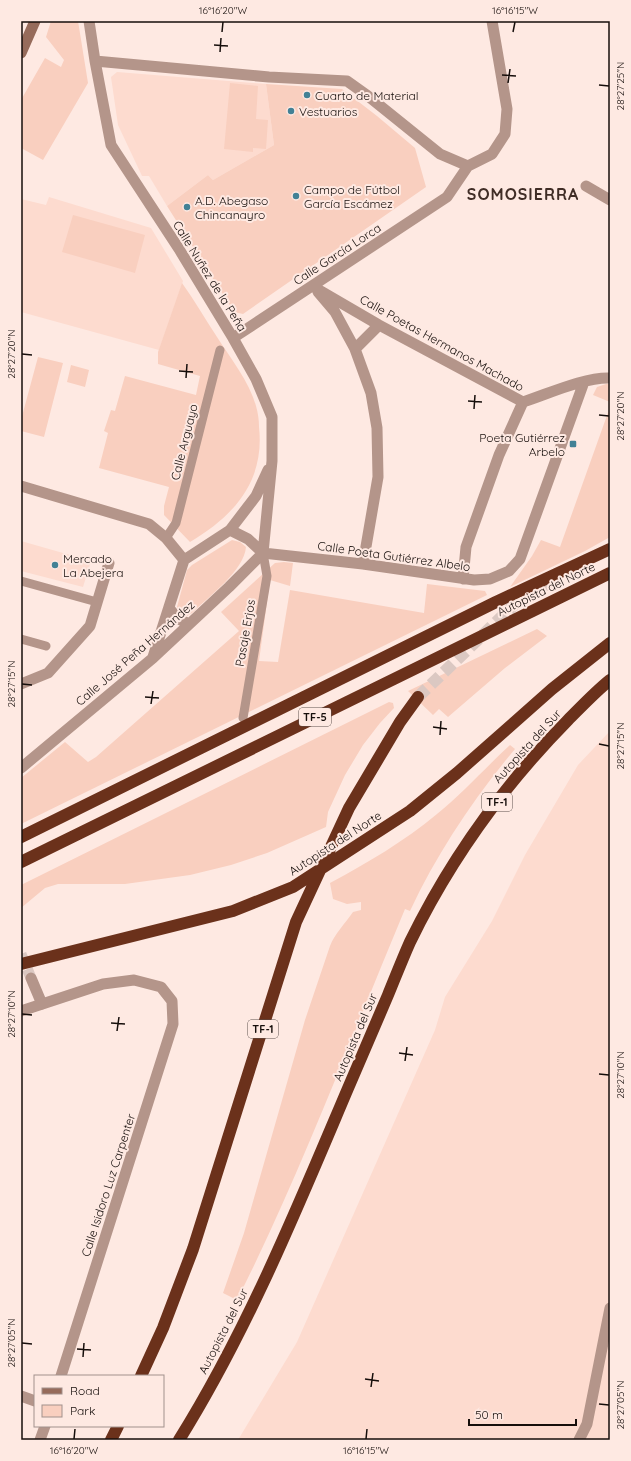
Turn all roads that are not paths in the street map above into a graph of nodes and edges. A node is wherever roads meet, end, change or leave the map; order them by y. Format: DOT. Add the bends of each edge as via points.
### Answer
graph roads {
  1 [pos="35,21"];
  2 [pos="89,21"];
  3 [pos="492,21"];
  4 [pos="21,53"];
  5 [pos="95,61"];
  6 [pos="468,166"];
  7 [pos="586,186"];
  8 [pos="610,200"];
  9 [pos="312,286"];
  10 [pos="379,325"];
  11 [pos="233,338"];
  12 [pos="355,349"];
  13 [pos="220,350"];
  14 [pos="610,378"];
  15 [pos="584,382"];
  16 [pos="523,402"];
  17 [pos="272,462"];
  18 [pos="21,486"];
  19 [pos="230,530"];
  20 [pos="166,538"];
  21 [pos="610,549"];
  22 [pos="263,553"];
  23 [pos="184,560"];
  24 [pos="109,564"];
  25 [pos="363,564"];
  26 [pos="610,573"];
  27 [pos="463,579"];
  28 [pos="21,581"];
  29 [pos="97,602"];
  30 [pos="169,608"];
  31 [pos="189,624"];
  32 [pos="21,639"];
  33 [pos="610,643"];
  34 [pos="46,646"];
  35 [pos="153,658"];
  36 [pos="610,680"];
  37 [pos="21,684"];
  38 [pos="418,697"];
  39 [pos="243,718"];
  40 [pos="21,768"];
  41 [pos="21,837"];
  42 [pos="21,862"];
  43 [pos="21,964"];
  44 [pos="31,978"];
  45 [pos="42,1004"];
  46 [pos="21,1011"];
  47 [pos="610,1308"];
  48 [pos="61,1375"];
  49 [pos="141,1375"];
  50 [pos="21,1396"];
  51 [pos="34,1401"];
  52 [pos="45,1427"];
  53 [pos="118,1427"];
  54 [pos="40,1440"];
  55 [pos="111,1440"];
  56 [pos="179,1440"];
  57 [pos="579,1440"];
  1 -- 4 [label="main road"];
  2 -- 5 [label="street, Calle Nuñez de la Peña"];
  3 -- 6 [label="street, Calle García Lorca" via="507,109 505,134 492,154"];
  5 -- 6 [label="street" via="269,77 348,81 440,154"];
  5 -- 11 [label="street, Calle Nuñez de la Peña" via="111,144"];
  6 -- 9 [label="street, Calle García Lorca" via="447,197"];
  7 -- 8 [label="street"];
  9 -- 10 [label="street, Calle Poetas Hermanos Machado"];
  9 -- 11 [label="street, Calle García Lorca"];
  9 -- 12 [label="street" via="335,312"];
  10 -- 12 [label="street"];
  10 -- 16 [label="street, Calle Poetas Hermanos Machado"];
  11 -- 17 [label="street, Calle Nuñez de la Peña" via="256,379 272,417"];
  12 -- 25 [label="street" via="371,393 377,428 378,477"];
  13 -- 20 [label="street, Calle Arguayo" via="176,523"];
  14 -- 15 [label="street, Calle Poetas Hermanos Machado"];
  15 -- 16 [label="street, Calle Poetas Hermanos Machado"];
  15 -- 27 [label="street, Calle Poeta Gutiérrez Albelo" via="520,559 508,571 490,579"];
  16 -- 27 [label="street" via="499,455 466,547"];
  17 -- 19 [label="street" via="256,496"];
  17 -- 22 [label="street, Calle Nuñez de la Peña"];
  18 -- 20 [label="street" via="149,524"];
  19 -- 22 [label="street" via="248,539"];
  19 -- 23 [label="street"];
  20 -- 23 [label="street"];
  21 -- 41 [label="highway" via="496,602"];
  22 -- 25 [label="street, Calle Poeta Gutiérrez Albelo"];
  22 -- 31 [label="street, Calle José Peña Hernández"];
  22 -- 39 [label="street, Pasaje Erjos" via="267,576"];
  23 -- 30 [label="street"];
  24 -- 29 [label="street"];
  25 -- 27 [label="street, Calle Poeta Gutiérrez Albelo"];
  26 -- 42 [label="highway, Autopista del Norte / TF-5"];
  28 -- 29 [label="street"];
  29 -- 37 [label="street" via="90,626 48,673"];
  30 -- 31 [label="street" via="176,618"];
  30 -- 35 [label="street"];
  31 -- 35 [label="street, Calle José Peña Hernández"];
  32 -- 34 [label="street"];
  33 -- 43 [label="highway, Autopista del Norte" via="552,689 458,773 410,811 293,887 233,911"];
  35 -- 40 [label="street, Calle José Peña Hernández"];
  36 -- 56 [label="highway, Autopista del Sur / TF-1" via="549,739 512,782 476,829 440,885 410,943 300,1202 254,1303 200,1408"];
  38 -- 49 [label="highway, TF-1" via="400,722 349,808 296,922 193,1249 163,1328"];
  44 -- 45 [label="street"];
  45 -- 46 [label="street"];
  45 -- 48 [label="street, Calle Isidoro Luz Carpenter" via="103,984 134,980 161,987 172,1001 173,1024"];
  47 -- 57 [label="street" via="587,1424"];
  50 -- 51 [label="street"];
  52 -- 54 [label="street"];
  53 -- 55 [label="highway"];
}
